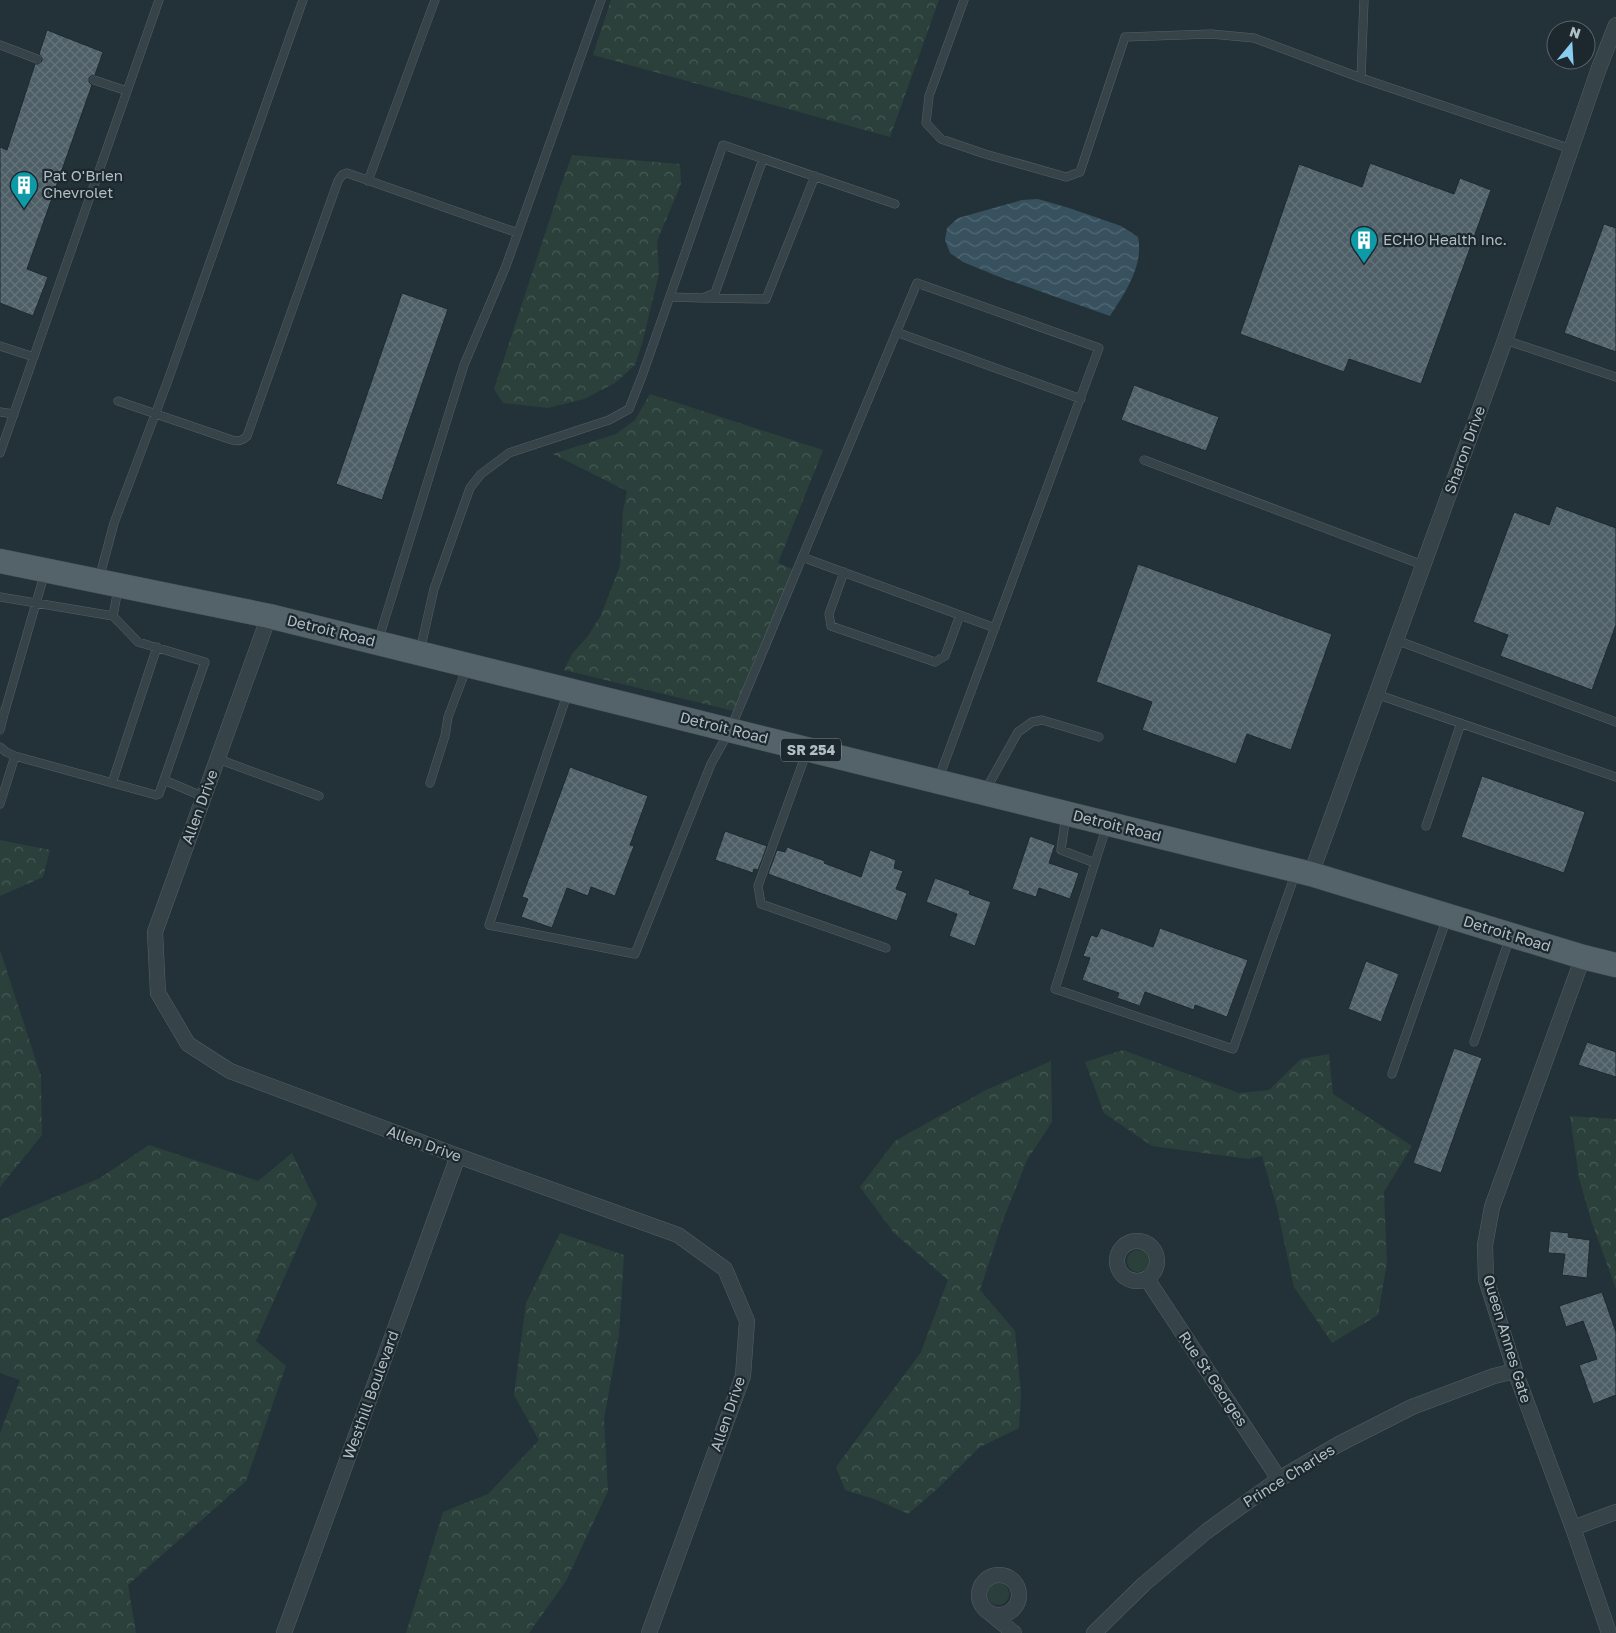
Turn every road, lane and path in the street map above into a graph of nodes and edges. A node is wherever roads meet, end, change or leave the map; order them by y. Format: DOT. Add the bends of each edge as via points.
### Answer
graph roads {
  1 [pos="159,0"];
  2 [pos="303,0"];
  3 [pos="436,0"];
  4 [pos="601,0"];
  5 [pos="964,0"];
  6 [pos="1364,0"];
  7 [pos="1614,35"];
  8 [pos="0,45"];
  9 [pos="37,59"];
  10 [pos="1361,78"];
  11 [pos="94,80"];
  12 [pos="127,92"];
  13 [pos="1571,149"];
  14 [pos="763,159"];
  15 [pos="815,176"];
  16 [pos="368,180"];
  17 [pos="895,204"];
  18 [pos="518,233"];
  19 [pos="670,297"];
  20 [pos="703,298"];
  21 [pos="896,332"];
  22 [pos="1505,340"];
  23 [pos="0,346"];
  24 [pos="34,357"];
  25 [pos="1616,377"];
  26 [pos="1081,399"];
  27 [pos="118,401"];
  28 [pos="0,412"];
  29 [pos="14,414"];
  30 [pos="155,414"];
  31 [pos="0,453"];
  32 [pos="1144,460"];
  33 [pos="802,557"];
  34 [pos="0,561"];
  35 [pos="1424,565"];
  36 [pos="46,570"];
  37 [pos="844,572"];
  38 [pos="109,583"];
  39 [pos="0,597"];
  40 [pos="37,604"];
  41 [pos="960,615"];
  42 [pos="113,616"];
  43 [pos="269,616"];
  44 [pos="996,628"];
  45 [pos="1396,640"];
  46 [pos="378,642"];
  47 [pos="157,647"];
  48 [pos="420,653"];
  49 [pos="467,665"];
  50 [pos="569,690"];
  51 [pos="1376,694"];
  52 [pos="2,714"];
  53 [pos="1616,722"];
  54 [pos="1461,723"];
  55 [pos="0,730"];
  56 [pos="730,730"];
  57 [pos="1099,737"];
  58 [pos="0,747"];
  59 [pos="808,749"];
  60 [pos="15,756"];
  61 [pos="218,759"];
  62 [pos="1616,777"];
  63 [pos="164,780"];
  64 [pos="938,781"];
  65 [pos="112,783"];
  66 [pos="430,783"];
  67 [pos="984,793"];
  68 [pos="319,796"];
  69 [pos="204,797"];
  70 [pos="0,804"];
  71 [pos="1066,813"];
  72 [pos="1107,823"];
  73 [pos="1426,826"];
  74 [pos="1094,863"];
  75 [pos="1304,872"];
  76 [pos="1448,916"];
  77 [pos="1511,935"];
  78 [pos="886,948"];
  79 [pos="1583,957"];
  80 [pos="1616,964"];
  81 [pos="1474,1042"];
  82 [pos="1392,1074"];
  83 [pos="458,1156"];
  84 [pos="1147,1280"];
  85 [pos="1515,1371"];
  86 [pos="1280,1479"];
  87 [pos="1616,1512"];
  88 [pos="1573,1528"];
  89 [pos="990,1613"];
  90 [pos="284,1633"];
  91 [pos="649,1633"];
  92 [pos="1014,1633"];
  93 [pos="1094,1633"];
  94 [pos="1609,1633"];
  1 -- 12 [label="lane"];
  2 -- 30 [label="lane"];
  3 -- 16 [label="lane"];
  4 -- 18 [label="lane"];
  5 -- 10 [label="lane" via="929,96 926,123 941,139 1066,177 1080,172 1125,37 1211,34 1254,38"];
  6 -- 10 [label="lane"];
  7 -- 13 [label="street, Sharon Drive"];
  8 -- 9 [label="lane"];
  10 -- 13 [label="lane"];
  11 -- 12 [label="lane"];
  12 -- 24 [label="lane"];
  13 -- 22 [label="street, Sharon Drive"];
  14 -- 15 [label="lane"];
  14 -- 19 [label="lane" via="722,145"];
  14 -- 20 [label="lane" via="715,293"];
  15 -- 17 [label="lane"];
  15 -- 20 [label="lane" via="766,299"];
  16 -- 18 [label="lane"];
  16 -- 30 [label="lane" via="347,173 338,181 248,436 237,442"];
  18 -- 46 [label="lane" via="464,365"];
  19 -- 20 [label="lane"];
  19 -- 48 [label="lane" via="629,410 609,420 509,453 481,474 470,488 434,589"];
  21 -- 26 [label="lane"];
  21 -- 26 [label="lane" via="917,283 1099,348"];
  21 -- 33 [label="lane"];
  22 -- 25 [label="lane"];
  22 -- 35 [label="street, Sharon Drive"];
  23 -- 24 [label="lane"];
  24 -- 29 [label="lane"];
  26 -- 44 [label="lane"];
  27 -- 30 [label="lane"];
  28 -- 29 [label="lane"];
  29 -- 31 [label="lane"];
  30 -- 38 [label="lane" via="114,523"];
  32 -- 35 [label="lane"];
  33 -- 37 [label="lane"];
  33 -- 56 [label="lane"];
  34 -- 36 [label="main road, Detroit Road / SR 254"];
  35 -- 45 [label="street, Sharon Drive"];
  36 -- 38 [label="main road, Detroit Road / SR 254"];
  36 -- 40 [label="lane"];
  37 -- 41 [label="lane"];
  37 -- 41 [label="lane" via="829,614 831,626 935,662 945,656"];
  38 -- 42 [label="lane"];
  38 -- 43 [label="main road, Detroit Road / SR 254"];
  39 -- 40 [label="lane"];
  40 -- 42 [label="lane"];
  40 -- 52 [label="lane"];
  41 -- 44 [label="lane"];
  42 -- 47 [label="lane" via="138,642"];
  43 -- 46 [label="main road, Detroit Road / SR 254"];
  43 -- 61 [label="street, Allen Drive"];
  44 -- 64 [label="lane"];
  45 -- 51 [label="street, Sharon Drive"];
  45 -- 53 [label="lane"];
  46 -- 48 [label="main road, Detroit Road / SR 254"];
  47 -- 63 [label="lane" via="205,662"];
  47 -- 65 [label="lane"];
  48 -- 49 [label="main road, Detroit Road / SR 254"];
  49 -- 50 [label="main road, Detroit Road / SR 254"];
  49 -- 66 [label="lane"];
  50 -- 56 [label="main road, Detroit Road / SR 254"];
  50 -- 56 [label="lane" via="489,924 635,954 711,764"];
  51 -- 54 [label="lane"];
  51 -- 75 [label="street, Sharon Drive"];
  52 -- 55 [label="lane"];
  54 -- 62 [label="lane"];
  54 -- 73 [label="lane"];
  56 -- 59 [label="main road, Detroit Road / SR 254"];
  57 -- 67 [label="lane" via="1042,720 1032,722 1018,732"];
  58 -- 60 [label="lane"];
  59 -- 64 [label="main road, Detroit Road / SR 254"];
  59 -- 78 [label="lane" via="758,886 761,904"];
  60 -- 65 [label="lane"];
  60 -- 70 [label="lane"];
  61 -- 68 [label="lane"];
  61 -- 69 [label="street, Allen Drive"];
  63 -- 65 [label="lane" via="156,796"];
  63 -- 69 [label="lane"];
  64 -- 67 [label="main road, Detroit Road / SR 254"];
  67 -- 71 [label="main road, Detroit Road / SR 254"];
  69 -- 83 [label="street, Allen Drive" via="155,932 158,993 188,1044 230,1071"];
  71 -- 72 [label="main road, Detroit Road / SR 254"];
  71 -- 74 [label="lane" via="1061,850"];
  72 -- 74 [label="lane"];
  72 -- 75 [label="main road, Detroit Road / SR 254"];
  74 -- 75 [label="lane" via="1054,989 1232,1049"];
  75 -- 76 [label="main road, Detroit Road / SR 254"];
  76 -- 77 [label="main road, Detroit Road / SR 254"];
  76 -- 82 [label="lane"];
  77 -- 79 [label="main road, Detroit Road / SR 254"];
  77 -- 81 [label="lane"];
  79 -- 80 [label="main road, Detroit Road / SR 254"];
  79 -- 85 [label="street, Queen Annes Gate" via="1492,1207 1485,1245 1486,1279"];
  83 -- 90 [label="street, Westhill Boulevard"];
  83 -- 91 [label="street, Allen Drive" via="678,1235 725,1268 747,1321 743,1376"];
  84 -- 86 [label="street, Rue St Georges"];
  85 -- 86 [label="street, Prince Charles" via="1412,1407"];
  85 -- 88 [label="street, Queen Annes Gate"];
  86 -- 93 [label="street, Prince Charles" via="1207,1531 1144,1584"];
  87 -- 88 [label="street"];
  88 -- 94 [label="street, Queen Annes Gate"];
  89 -- 92 [label="street"];
}
